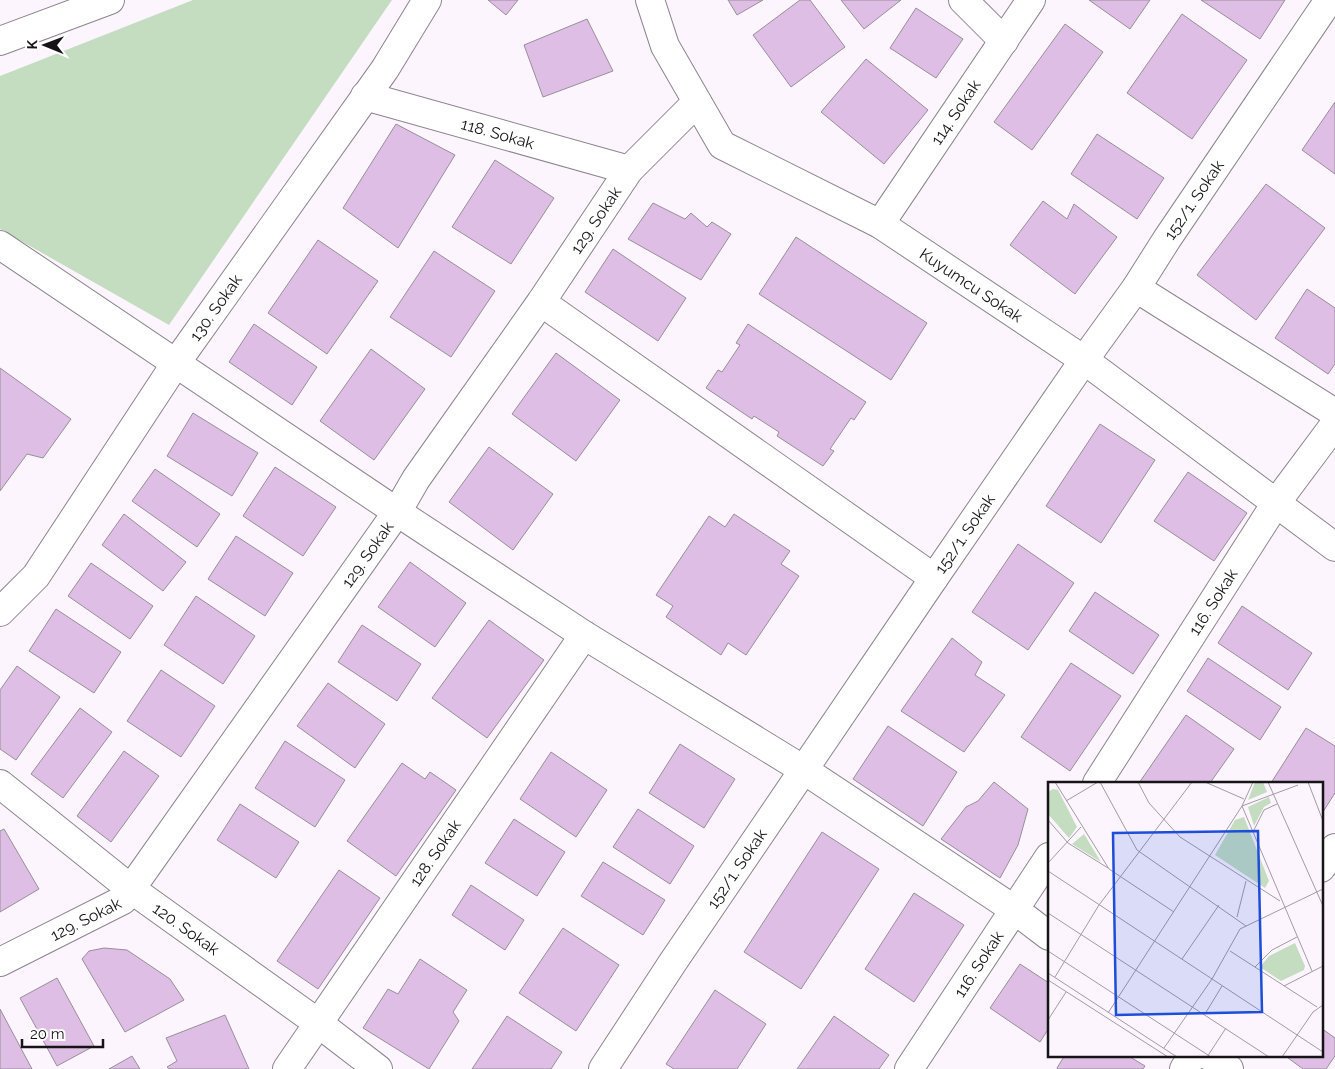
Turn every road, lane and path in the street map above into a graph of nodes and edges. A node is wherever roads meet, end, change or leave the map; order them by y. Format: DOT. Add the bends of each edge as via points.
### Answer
graph roads {
  1 [pos="110,0"];
  2 [pos="426,0"];
  3 [pos="650,0"];
  4 [pos="964,0"];
  5 [pos="1031,0"];
  6 [pos="1329,0"];
  7 [pos="2,37"];
  8 [pos="1004,41"];
  9 [pos="365,96"];
  10 [pos="698,102"];
  11 [pos="629,170"];
  12 [pos="880,224"];
  13 [pos="0,244"];
  14 [pos="1136,288"];
  15 [pos="542,302"];
  16 [pos="1084,360"];
  17 [pos="176,363"];
  18 [pos="1335,413"];
  19 [pos="1335,424"];
  20 [pos="1276,503"];
  21 [pos="397,512"];
  22 [pos="1335,547"];
  23 [pos="934,578"];
  24 [pos="0,612"];
  25 [pos="584,635"];
  26 [pos="804,770"];
  27 [pos="1098,782"];
  28 [pos="0,784"];
  29 [pos="1335,848"];
  30 [pos="1048,859"];
  31 [pos="1322,867"];
  32 [pos="131,889"];
  33 [pos="1015,910"];
  34 [pos="1048,935"];
  35 [pos="0,962"];
  36 [pos="318,1023"];
  37 [pos="1192,1056"];
  38 [pos="1210,1056"];
  39 [pos="287,1069"];
  40 [pos="378,1069"];
  41 [pos="603,1069"];
  42 [pos="909,1069"];
  43 [pos="1184,1069"];
  44 [pos="1229,1069"];
  1 -- 7 [label="street"];
  2 -- 9 [label="street, 130. Sokak"];
  3 -- 10 [label="street, Kuyumcu Sokak" via="665,46"];
  4 -- 8 [label="street"];
  5 -- 8 [label="street, 114. Sokak"];
  6 -- 14 [label="street, 152/1. Sokak"];
  8 -- 12 [label="street, 114. Sokak"];
  9 -- 11 [label="street, 118. Sokak"];
  9 -- 17 [label="street, 130. Sokak"];
  10 -- 11 [label="street, 129. Sokak"];
  10 -- 12 [label="street, Kuyumcu Sokak" via="722,145"];
  11 -- 15 [label="street, 129. Sokak"];
  12 -- 16 [label="street, Kuyumcu Sokak"];
  13 -- 17 [label="street"];
  14 -- 16 [label="street, 152/1. Sokak"];
  14 -- 18 [label="street"];
  15 -- 21 [label="street, 129. Sokak" via="416,479"];
  15 -- 23 [label="street"];
  16 -- 20 [label="street, Kuyumcu Sokak"];
  16 -- 23 [label="street, 152/1. Sokak"];
  17 -- 21 [label="street"];
  17 -- 24 [label="street, 130. Sokak" via="36,576"];
  19 -- 20 [label="street, 116. Sokak"];
  20 -- 22 [label="street, Kuyumcu Sokak"];
  20 -- 27 [label="street, 116. Sokak"];
  21 -- 25 [label="street"];
  21 -- 32 [label="street, 129. Sokak"];
  23 -- 26 [label="street, 152/1. Sokak"];
  25 -- 26 [label="street"];
  25 -- 36 [label="street, 128. Sokak"];
  26 -- 33 [label="street"];
  26 -- 41 [label="street, 152/1. Sokak"];
  28 -- 32 [label="street, 120. Sokak"];
  29 -- 31 [label="street"];
  30 -- 33 [label="street, 116. Sokak"];
  32 -- 35 [label="street, 129. Sokak" via="123,900"];
  32 -- 36 [label="street, 120. Sokak"];
  33 -- 34 [label="street"];
  33 -- 42 [label="street, 116. Sokak"];
  36 -- 39 [label="street, 128. Sokak"];
  36 -- 40 [label="street, 120. Sokak"];
  37 -- 43 [label="street"];
  38 -- 44 [label="street"];
}
